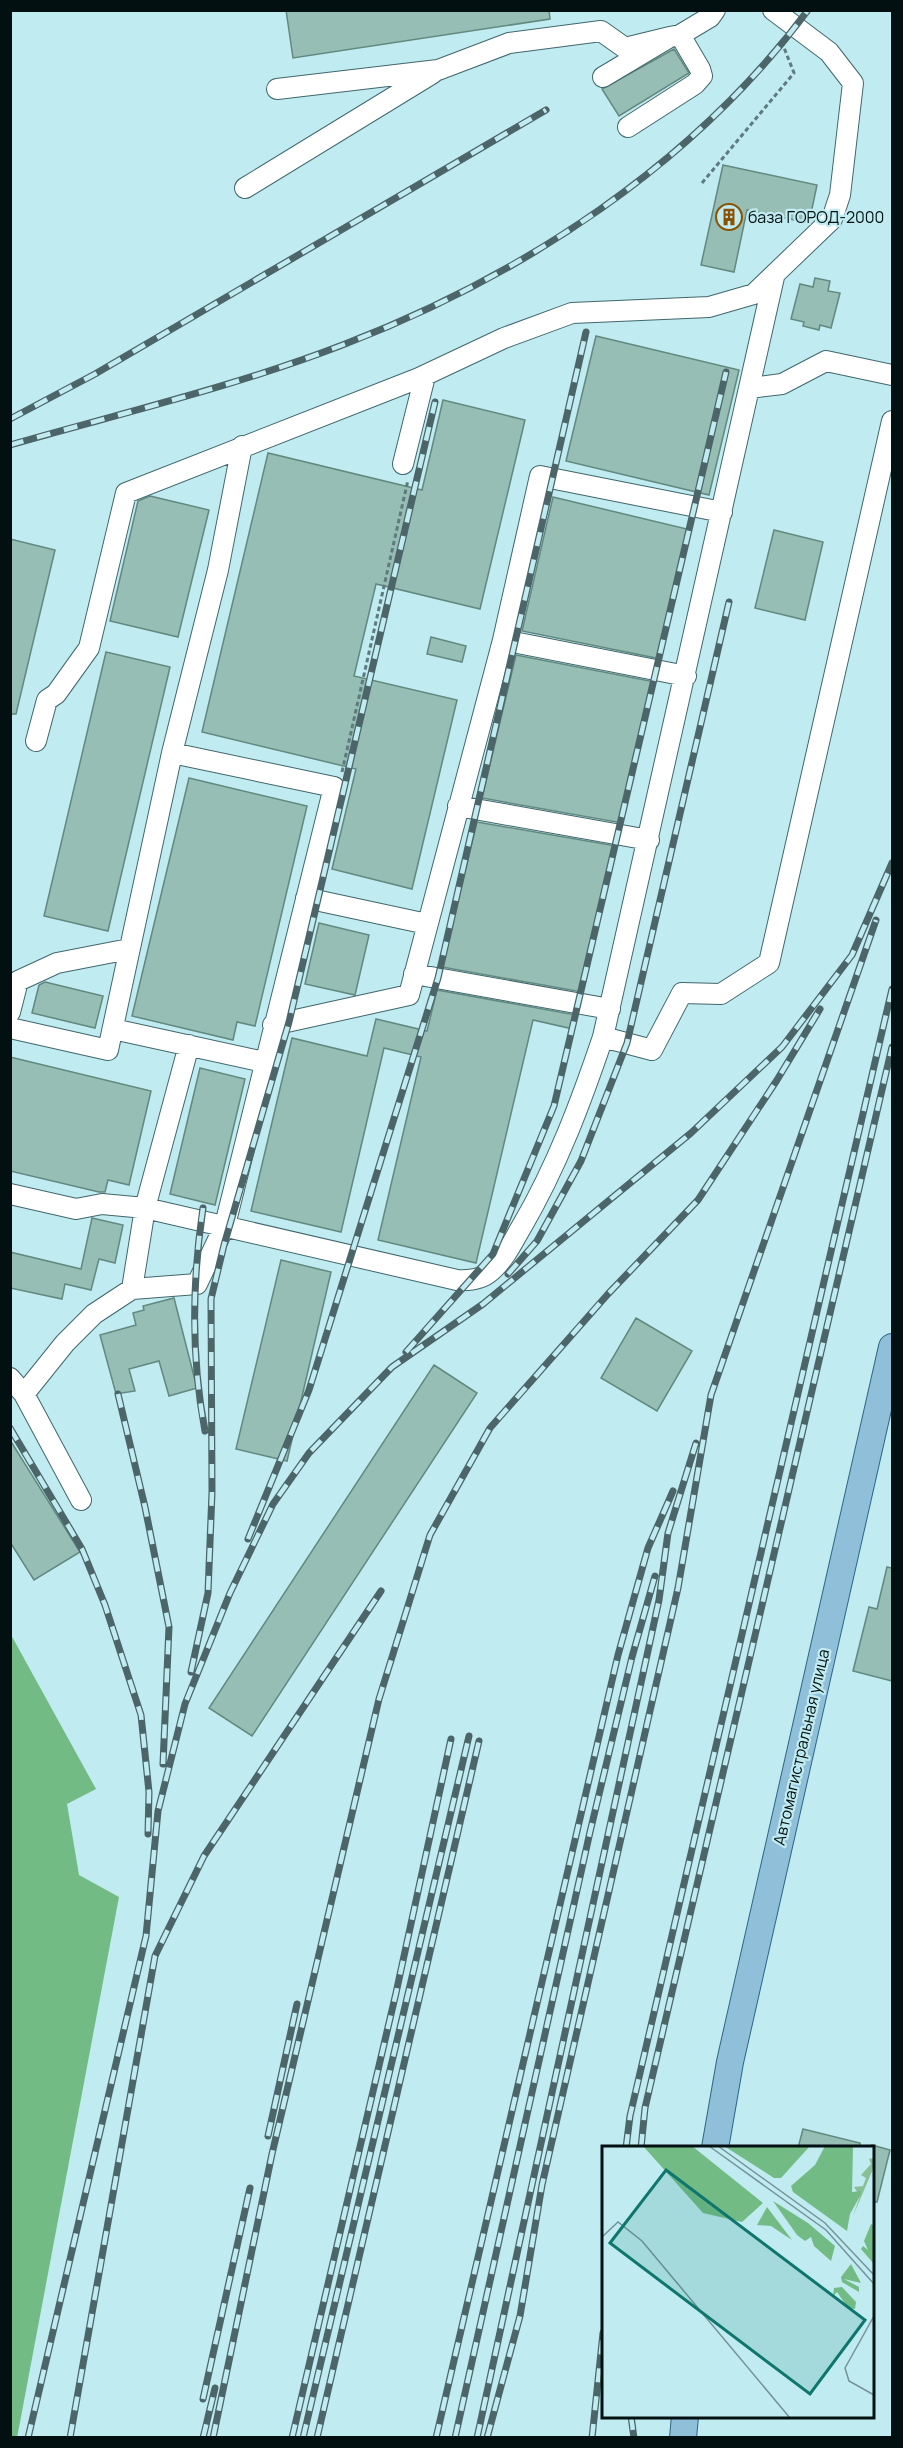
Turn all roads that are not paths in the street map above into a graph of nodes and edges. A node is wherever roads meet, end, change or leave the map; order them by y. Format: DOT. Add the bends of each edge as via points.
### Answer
graph roads {
  1 [pos="715,10"];
  2 [pos="773,10"];
  3 [pos="675,36"];
  4 [pos="438,70"];
  5 [pos="603,77"];
  6 [pos="277,89"];
  7 [pos="628,127"];
  8 [pos="245,188"];
  9 [pos="774,277"];
  10 [pos="426,375"];
  11 [pos="892,375"];
  12 [pos="750,388"];
  13 [pos="892,421"];
  14 [pos="242,446"];
  15 [pos="403,464"];
  16 [pos="723,512"];
  17 [pos="503,640"];
  18 [pos="686,676"];
  19 [pos="36,741"];
  20 [pos="172,753"];
  21 [pos="458,806"];
  22 [pos="649,840"];
  23 [pos="306,898"];
  24 [pos="427,924"];
  25 [pos="129,949"];
  26 [pos="414,974"];
  27 [pos="610,1009"];
  28 [pos="10,1012"];
  29 [pos="273,1025"];
  30 [pos="10,1028"];
  31 [pos="113,1029"];
  32 [pos="603,1037"];
  33 [pos="189,1046"];
  34 [pos="264,1062"];
  35 [pos="10,1194"];
  36 [pos="145,1208"];
  37 [pos="225,1225"];
  38 [pos="132,1289"];
  39 [pos="892,1347"];
  40 [pos="10,1378"];
  41 [pos="24,1395"];
  42 [pos="81,1500"];
  43 [pos="715,2146"];
  44 [pos="685,2418"];
  45 [pos="683,2438"];
  1 -- 3 [label="street" via="710,17"];
  2 -- 9 [label="street" via="829,52 853,83 840,195 832,219"];
  3 -- 4 [label="street" via="625,48 601,31 509,43"];
  3 -- 5 [label="street"];
  3 -- 7 [label="street" via="702,75"];
  4 -- 6 [label="street"];
  4 -- 8 [label="street"];
  9 -- 10 [label="street" via="754,294 709,307 572,313 504,338"];
  9 -- 12 [label="street"];
  10 -- 14 [label="street"];
  10 -- 15 [label="street"];
  11 -- 12 [label="street" via="826,361 782,384"];
  12 -- 16 [label="street"];
  13 -- 32 [label="street" via="769,963 721,994 682,993 652,1050"];
  14 -- 19 [label="street" via="126,493 89,648 56,694 47,700"];
  14 -- 20 [label="street" via="218,570"];
  16 -- 17 [label="street" via="540,476"];
  16 -- 18 [label="street"];
  17 -- 18 [label="street"];
  17 -- 21 [label="street"];
  18 -- 22 [label="street"];
  20 -- 23 [label="street" via="334,787"];
  20 -- 25 [label="street"];
  21 -- 22 [label="street"];
  21 -- 24 [label="street"];
  22 -- 27 [label="street"];
  23 -- 24 [label="street"];
  23 -- 29 [label="street"];
  24 -- 26 [label="street"];
  25 -- 28 [label="street" via="57,963 18,981"];
  25 -- 31 [label="street"];
  26 -- 27 [label="street"];
  26 -- 29 [label="street" via="409,996"];
  27 -- 32 [label="street"];
  29 -- 34 [label="street"];
  30 -- 31 [label="street" via="108,1050"];
  31 -- 33 [label="street"];
  32 -- 37 [label="street" via="554,1166 503,1259 480,1278 457,1280"];
  33 -- 34 [label="street"];
  33 -- 36 [label="street"];
  34 -- 37 [label="street"];
  35 -- 36 [label="street" via="76,1209 102,1204"];
  36 -- 37 [label="street"];
  36 -- 38 [label="street"];
  37 -- 38 [label="street" via="198,1284"];
  38 -- 41 [label="street" via="94,1314 65,1342"];
  39 -- 43 [label="main road, Автомагистральная улица" via="730,2062"];
  40 -- 41 [label="street"];
  41 -- 42 [label="street"];
  44 -- 45 [label="main road"];
}
